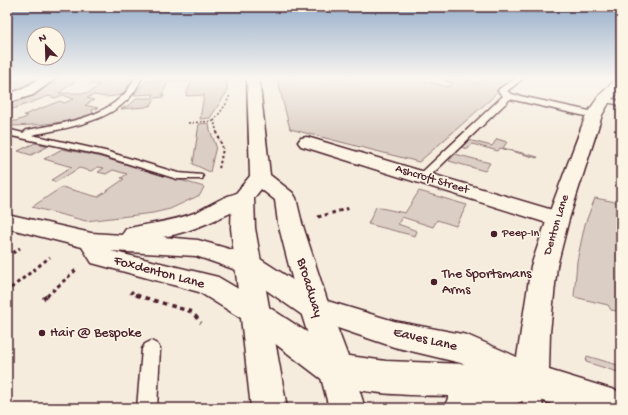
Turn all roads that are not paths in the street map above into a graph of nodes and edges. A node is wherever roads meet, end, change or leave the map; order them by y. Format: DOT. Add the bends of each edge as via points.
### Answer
graph roads {
  1 [pos="125,97"];
  2 [pos="254,97"];
  3 [pos="507,97"];
  4 [pos="521,97"];
  5 [pos="611,97"];
  6 [pos="606,106"];
  7 [pos="7,132"];
  8 [pos="22,134"];
  9 [pos="307,142"];
  10 [pos="198,177"];
  11 [pos="260,177"];
  12 [pos="423,177"];
  13 [pos="243,198"];
  14 [pos="558,219"];
  15 [pos="7,221"];
  16 [pos="91,241"];
  17 [pos="248,264"];
  18 [pos="315,309"];
  19 [pos="254,312"];
  20 [pos="151,349"];
  21 [pos="336,370"];
  22 [pos="532,394"];
  23 [pos="147,408"];
  24 [pos="269,408"];
  25 [pos="346,408"];
  26 [pos="462,408"];
  27 [pos="616,408"];
  1 -- 8 [label="lane" via="79,122"];
  2 -- 11 [label="main road"];
  3 -- 12 [label="lane"];
  4 -- 6 [label="lane"];
  5 -- 6 [label="main road, Denton Lane"];
  6 -- 14 [label="main road, Denton Lane"];
  7 -- 8 [label="lane"];
  8 -- 10 [label="lane" via="177,176"];
  9 -- 12 [label="main road, Ashcroft Street"];
  11 -- 13 [label="main road"];
  11 -- 18 [label="main road, Broadway" via="285,198"];
  12 -- 14 [label="main road, Ashcroft Street"];
  13 -- 16 [label="main road" via="178,227"];
  13 -- 17 [label="main road" via="243,228"];
  14 -- 22 [label="main road, Denton Lane" via="544,266 535,332"];
  15 -- 16 [label="main road, Foxdenton Lane"];
  16 -- 17 [label="main road, Foxdenton Lane" via="198,248"];
  16 -- 19 [label="main road, Foxdenton Lane" via="101,257 208,284"];
  17 -- 18 [label="main road, Foxdenton Lane"];
  17 -- 19 [label="main road"];
  18 -- 21 [label="main road, Broadway"];
  18 -- 22 [label="main road, Eaves Lane" via="394,334 467,349"];
  19 -- 21 [label="main road, Foxdenton Lane"];
  19 -- 24 [label="main road"];
  20 -- 23 [label="lane"];
  21 -- 22 [label="main road, Eaves Lane"];
  21 -- 25 [label="main road, Broadway"];
  22 -- 26 [label="main road"];
  22 -- 27 [label="main road, Eaves Lane"];
}
